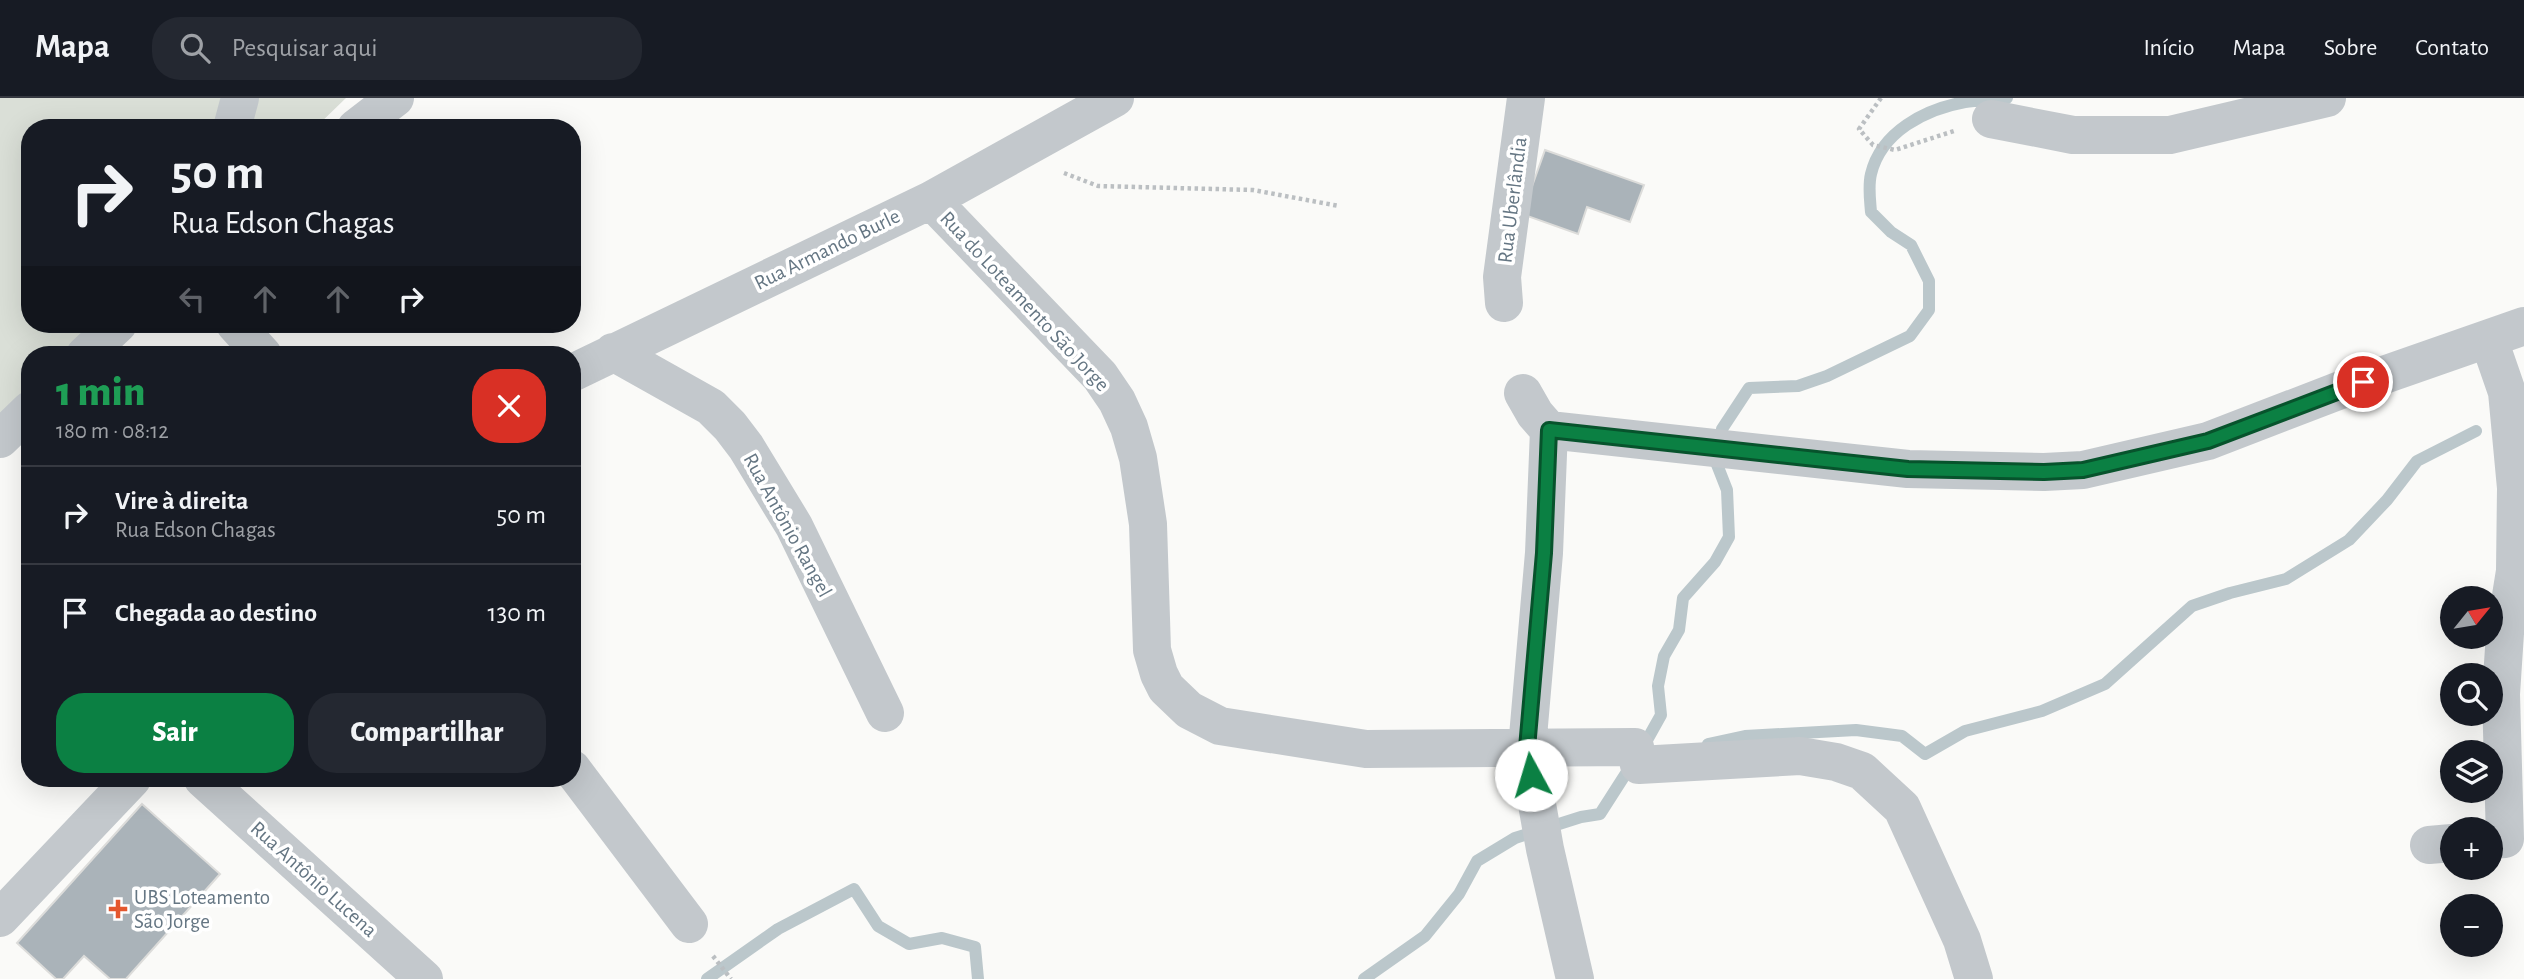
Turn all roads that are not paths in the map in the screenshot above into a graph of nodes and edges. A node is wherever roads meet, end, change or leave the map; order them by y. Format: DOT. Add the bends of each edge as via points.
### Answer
graph roads {
  1 [pos="240,98"];
  2 [pos="395,98"];
  3 [pos="1115,98"];
  4 [pos="1526,98"];
  5 [pos="2327,98"];
  6 [pos="234,119"];
  7 [pos="368,119"];
  8 [pos="1991,119"];
  9 [pos="931,200"];
  10 [pos="1504,303"];
  11 [pos="108,333"];
  12 [pos="243,333"];
  13 [pos="2507,333"];
  14 [pos="95,346"];
  15 [pos="255,346"];
  16 [pos="613,352"];
  17 [pos="581,368"];
  18 [pos="1523,393"];
  19 [pos="21,419"];
  20 [pos="1549,430"];
  21 [pos="0,439"];
  22 [pos="885,713"];
  23 [pos="1527,748"];
  24 [pos="581,781"];
  25 [pos="123,787"];
  26 [pos="212,787"];
  27 [pos="2503,839"];
  28 [pos="0,918"];
  29 [pos="689,924"];
  30 [pos="424,979"];
  31 [pos="1575,979"];
  32 [pos="1974,979"];
  1 -- 6 [label="street"];
  2 -- 7 [label="street"];
  3 -- 9 [label="street, Rua Armando Burle"];
  4 -- 10 [label="street, Rua Uberlândia" via="1504,263"];
  5 -- 8 [label="street" via="2170,135 2073,135"];
  9 -- 16 [label="street, Rua Armando Burle"];
  9 -- 23 [label="street, Rua do Loteamento São Jorge" via="1100,376 1117,401 1138,458 1148,524 1152,650 1158,674 1176,700 1220,726 1366,749"];
  11 -- 14 [label="street"];
  12 -- 15 [label="street"];
  13 -- 20 [label="street" via="2208,441 2083,470 1908,469"];
  13 -- 27 [label="street" via="2516,488 2515,571 2501,694"];
  16 -- 17 [label="street, Rua Armando Burle"];
  16 -- 22 [label="street, Rua Antônio Rangel" via="711,407 746,447 794,526"];
  18 -- 20 [label="street"];
  19 -- 21 [label="street"];
  20 -- 23 [label="street" via="1544,553"];
  23 -- 31 [label="street"];
  23 -- 32 [label="street, Rua do Loteamento São Jorge" via="1637,756 1800,756 1862,771 1902,808 1962,940"];
  24 -- 29 [label="street"];
  25 -- 28 [label="street"];
  26 -- 30 [label="street, Rua Antônio Lucena"];
}
